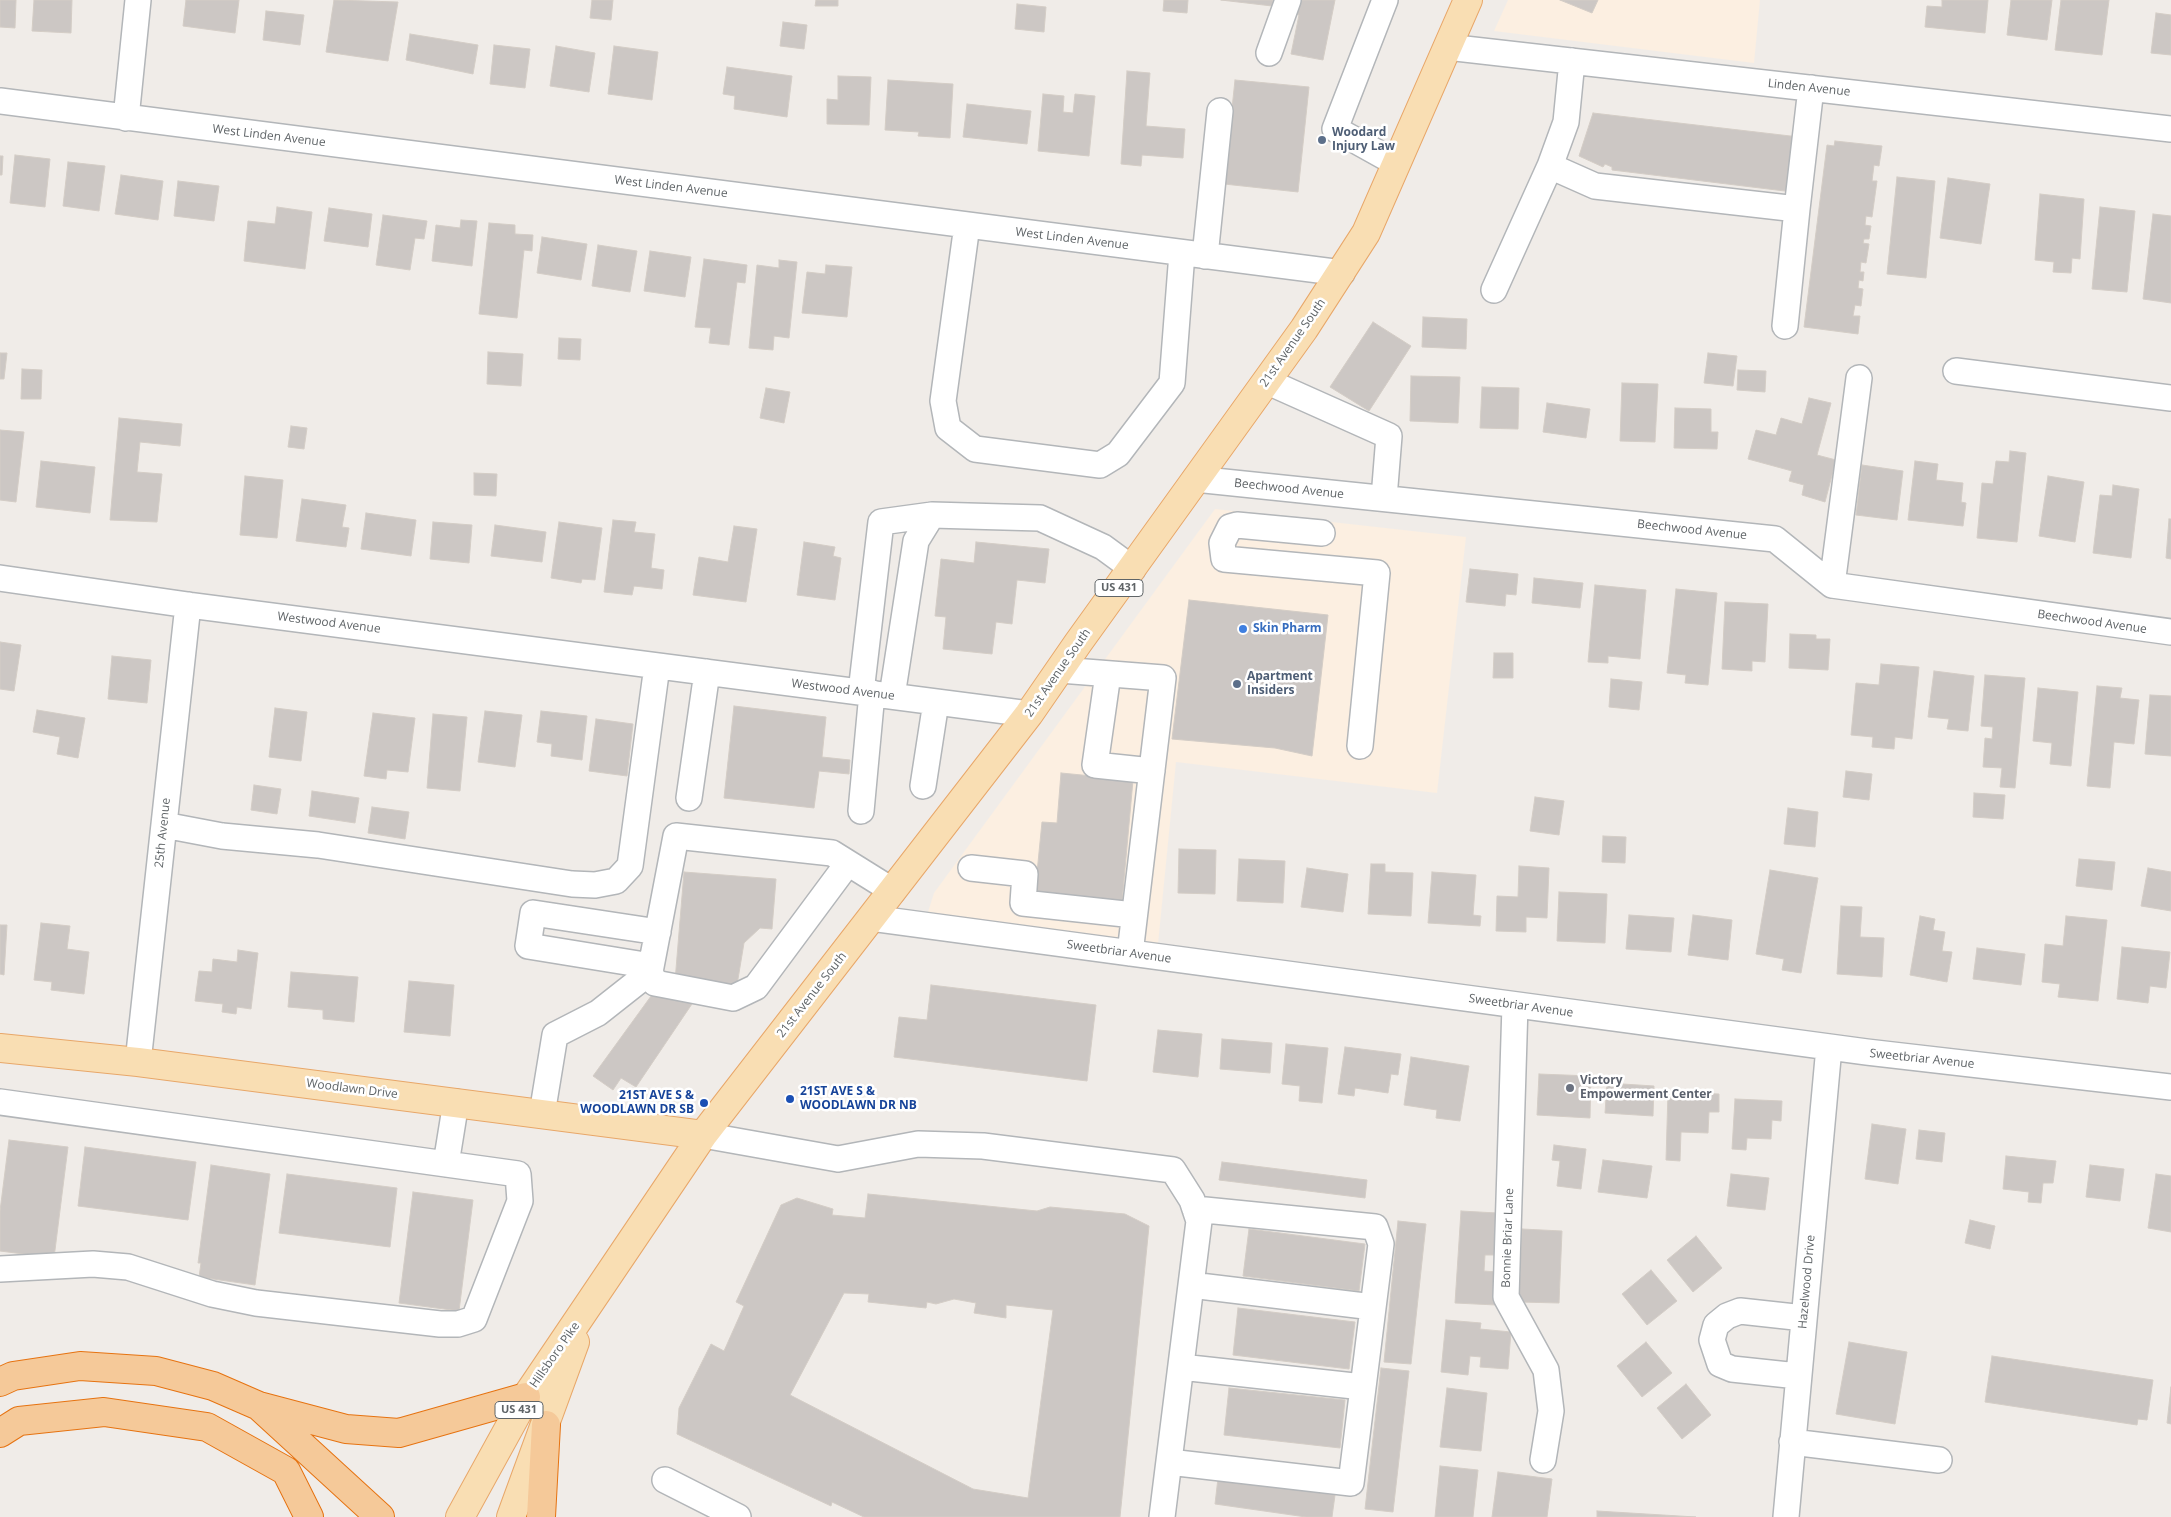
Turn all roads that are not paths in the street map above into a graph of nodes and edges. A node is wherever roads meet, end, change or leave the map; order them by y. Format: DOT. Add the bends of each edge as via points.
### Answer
graph roads {
  1 [pos="138,0"];
  2 [pos="1288,0"];
  3 [pos="1385,0"];
  4 [pos="1468,0"];
  5 [pos="1447,47"];
  6 [pos="1269,53"];
  7 [pos="1572,61"];
  8 [pos="1811,88"];
  9 [pos="0,101"];
  10 [pos="1220,111"];
  11 [pos="126,118"];
  12 [pos="2171,129"];
  13 [pos="1396,163"];
  14 [pos="1550,166"];
  15 [pos="1797,209"];
  16 [pos="967,225"];
  17 [pos="1194,254"];
  18 [pos="1342,273"];
  19 [pos="1494,290"];
  20 [pos="1785,326"];
  21 [pos="1956,371"];
  22 [pos="1860,378"];
  23 [pos="1266,381"];
  24 [pos="2171,398"];
  25 [pos="1195,479"];
  26 [pos="1327,492"];
  27 [pos="1384,498"];
  28 [pos="932,515"];
  29 [pos="1322,533"];
  30 [pos="1318,567"];
  31 [pos="1133,569"];
  32 [pos="0,578"];
  33 [pos="1832,586"];
  34 [pos="188,605"];
  35 [pos="2171,632"];
  36 [pos="658,666"];
  37 [pos="1060,670"];
  38 [pos="707,672"];
  39 [pos="1108,674"];
  40 [pos="875,694"];
  41 [pos="936,702"];
  42 [pos="1029,714"];
  43 [pos="1360,746"];
  44 [pos="1152,771"];
  45 [pos="923,786"];
  46 [pos="689,798"];
  47 [pos="861,812"];
  48 [pos="164,825"];
  49 [pos="848,863"];
  50 [pos="971,868"];
  51 [pos="893,891"];
  52 [pos="1134,915"];
  53 [pos="871,918"];
  54 [pos="658,932"];
  55 [pos="1130,953"];
  56 [pos="651,969"];
  57 [pos="1515,1005"];
  58 [pos="1829,1047"];
  59 [pos="0,1048"];
  60 [pos="138,1062"];
  61 [pos="2171,1087"];
  62 [pos="0,1102"];
  63 [pos="456,1102"];
  64 [pos="542,1114"];
  65 [pos="703,1135"];
  66 [pos="446,1164"];
  67 [pos="1195,1208"];
  68 [pos="0,1269"];
  69 [pos="1191,1286"];
  70 [pos="1373,1307"];
  71 [pos="587,1308"];
  72 [pos="1804,1318"];
  73 [pos="1181,1367"];
  74 [pos="1798,1376"];
  75 [pos="0,1382"];
  76 [pos="1363,1388"];
  77 [pos="526,1397"];
  78 [pos="259,1406"];
  79 [pos="546,1425"];
  80 [pos="0,1433"];
  81 [pos="1792,1442"];
  82 [pos="1543,1460"];
  83 [pos="1939,1460"];
  84 [pos="1169,1462"];
  85 [pos="666,1480"];
  86 [pos="309,1517"];
  87 [pos="380,1517"];
  88 [pos="460,1517"];
  89 [pos="511,1517"];
  90 [pos="541,1517"];
  91 [pos="738,1517"];
  92 [pos="1162,1517"];
  93 [pos="1786,1517"];
  1 -- 11 [label="street"];
  2 -- 6 [label="street"];
  3 -- 13 [label="street" via="1335,129"];
  4 -- 5 [label="main road, 21st Avenue South / US 431"];
  5 -- 7 [label="street, Linden Avenue"];
  5 -- 13 [label="main road, 21st Avenue South / US 431"];
  7 -- 8 [label="street, Linden Avenue"];
  7 -- 14 [label="street" via="1566,122"];
  8 -- 12 [label="street, Linden Avenue"];
  8 -- 15 [label="street"];
  9 -- 11 [label="street, West Linden Avenue"];
  10 -- 17 [label="street"];
  11 -- 16 [label="street, West Linden Avenue"];
  13 -- 18 [label="main road, 21st Avenue South / US 431" via="1366,233"];
  14 -- 15 [label="street" via="1595,186"];
  14 -- 19 [label="street"];
  15 -- 20 [label="street"];
  16 -- 17 [label="street, West Linden Avenue"];
  16 -- 17 [label="street" via="943,402 948,428 976,449 1100,465 1118,454 1172,383"];
  17 -- 18 [label="street, West Linden Avenue"];
  18 -- 23 [label="main road, 21st Avenue South / US 431"];
  21 -- 24 [label="street"];
  22 -- 33 [label="street"];
  23 -- 25 [label="main road, 21st Avenue South / US 431"];
  23 -- 27 [label="street" via="1389,436"];
  25 -- 26 [label="street, Beechwood Avenue"];
  25 -- 31 [label="main road, 21st Avenue South / US 431"];
  26 -- 27 [label="street, Beechwood Avenue"];
  26 -- 29 [label="street"];
  27 -- 33 [label="street, Beechwood Avenue" via="1775,539"];
  28 -- 31 [label="street" via="1040,518 1103,547"];
  28 -- 40 [label="street" via="916,541"];
  28 -- 40 [label="street" via="881,522"];
  29 -- 30 [label="street"];
  29 -- 30 [label="street" via="1238,526 1230,527 1222,543 1224,559"];
  30 -- 43 [label="street" via="1376,573"];
  31 -- 37 [label="main road, 21st Avenue South / US 431"];
  32 -- 34 [label="street, Westwood Avenue"];
  33 -- 35 [label="street, Beechwood Avenue"];
  34 -- 36 [label="street, Westwood Avenue"];
  34 -- 48 [label="street, 25th Avenue"];
  36 -- 38 [label="street, Westwood Avenue"];
  36 -- 48 [label="street" via="630,866 616,880 595,885 572,884 318,845 222,836"];
  37 -- 39 [label="street"];
  37 -- 42 [label="main road, 21st Avenue South / US 431"];
  38 -- 40 [label="street, Westwood Avenue"];
  38 -- 46 [label="street"];
  39 -- 44 [label="street" via="1163,678"];
  39 -- 44 [label="street" via="1094,765"];
  40 -- 41 [label="street, Westwood Avenue"];
  40 -- 47 [label="street"];
  41 -- 42 [label="street, Westwood Avenue"];
  41 -- 45 [label="street"];
  42 -- 51 [label="main road, 21st Avenue South / US 431"];
  44 -- 52 [label="street"];
  48 -- 60 [label="street, 25th Avenue"];
  49 -- 51 [label="street"];
  49 -- 54 [label="street" via="832,854 676,836"];
  49 -- 56 [label="street" via="756,987 733,998 655,983"];
  50 -- 52 [label="street" via="1026,874 1023,902"];
  51 -- 53 [label="main road, 21st Avenue South / US 431"];
  52 -- 55 [label="street"];
  53 -- 55 [label="street, Sweetbriar Avenue"];
  53 -- 65 [label="main road, 21st Avenue South / US 431"];
  54 -- 56 [label="street"];
  54 -- 56 [label="street" via="533,914 528,946"];
  55 -- 57 [label="street, Sweetbriar Avenue"];
  56 -- 64 [label="street" via="598,1013 555,1035"];
  57 -- 58 [label="street, Sweetbriar Avenue"];
  57 -- 82 [label="street, Bonnie Briar Lane" via="1506,1297 1546,1370 1551,1411"];
  58 -- 61 [label="street, Sweetbriar Avenue"];
  58 -- 72 [label="street, Hazelwood Drive"];
  59 -- 60 [label="main road, Woodlawn Drive"];
  60 -- 63 [label="main road, Woodlawn Drive"];
  62 -- 66 [label="street"];
  63 -- 64 [label="main road, Woodlawn Drive"];
  63 -- 66 [label="street"];
  64 -- 65 [label="main road, Woodlawn Drive"];
  65 -- 67 [label="street" via="838,1159 918,1144 983,1146 1173,1170"];
  65 -- 71 [label="main road, 21st Avenue South / US 431"];
  66 -- 68 [label="street" via="518,1174 520,1202 474,1319 458,1324 256,1303 212,1294 128,1267 93,1264"];
  67 -- 69 [label="street" via="1199,1221"];
  67 -- 70 [label="street" via="1375,1227 1381,1244"];
  69 -- 70 [label="street"];
  69 -- 73 [label="street"];
  70 -- 76 [label="street"];
  71 -- 77 [label="main road, Hillsboro Pike / US 431"];
  71 -- 79 [label="main road, Hillsboro Pike / US 431"];
  72 -- 74 [label="street, Hazelwood Drive"];
  72 -- 74 [label="street" via="1740,1311 1716,1325 1712,1340 1720,1364 1732,1369"];
  73 -- 76 [label="street"];
  73 -- 84 [label="street"];
  74 -- 81 [label="street, Hazelwood Drive"];
  75 -- 78 [label="highway" via="13,1376 80,1366 156,1371 213,1386"];
  76 -- 84 [label="street" via="1351,1483"];
  77 -- 78 [label="highway" via="399,1433 346,1429"];
  77 -- 88 [label="main road, Hillsboro Pike / US 431"];
  78 -- 87 [label="highway"];
  79 -- 89 [label="main road, Hillsboro Pike / US 431"];
  79 -- 90 [label="highway"];
  80 -- 86 [label="highway" via="19,1421 104,1412 207,1427 286,1472"];
  81 -- 83 [label="street"];
  81 -- 93 [label="street, Hazelwood Drive"];
  84 -- 92 [label="street"];
  85 -- 91 [label="street"];
}
